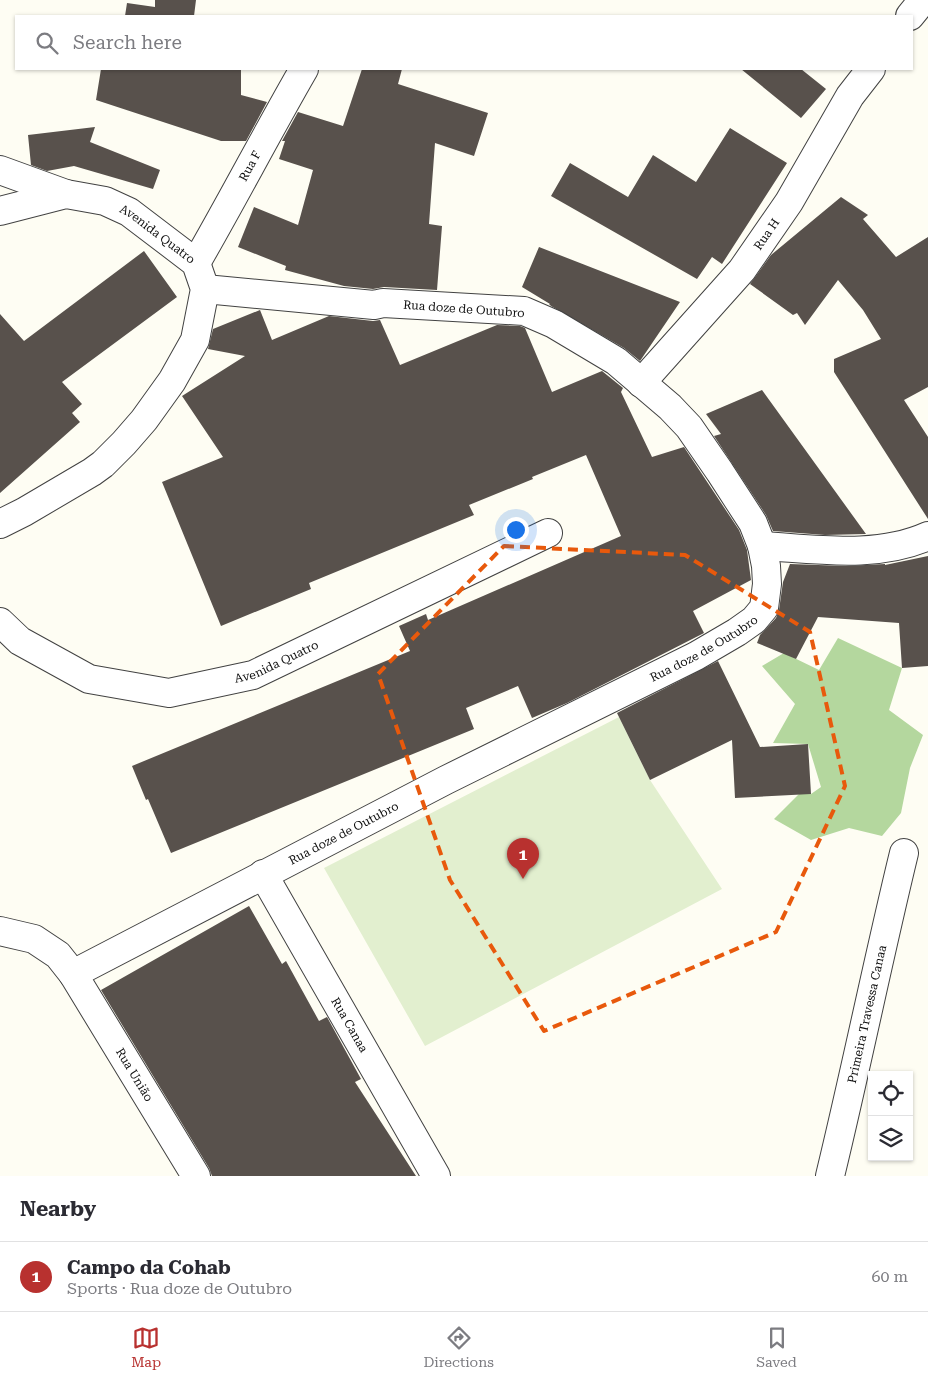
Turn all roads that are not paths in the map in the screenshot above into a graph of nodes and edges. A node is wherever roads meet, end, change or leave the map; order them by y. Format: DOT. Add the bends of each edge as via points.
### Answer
graph roads {
  1 [pos="923,0"];
  2 [pos="911,15"];
  3 [pos="303,70"];
  4 [pos="870,70"];
  5 [pos="0,170"];
  6 [pos="66,194"];
  7 [pos="0,211"];
  8 [pos="196,262"];
  9 [pos="205,289"];
  10 [pos="641,383"];
  11 [pos="0,524"];
  12 [pos="548,532"];
  13 [pos="928,536"];
  14 [pos="762,546"];
  15 [pos="0,622"];
  16 [pos="904,853"];
  17 [pos="263,874"];
  18 [pos="0,931"];
  19 [pos="73,974"];
  20 [pos="196,1176"];
  21 [pos="436,1176"];
  22 [pos="830,1176"];
  1 -- 2 [label="street"];
  3 -- 8 [label="street, Rua F"];
  4 -- 10 [label="street, Rua H" via="850,96 789,202 742,270"];
  5 -- 6 [label="street, Avenida Quatro"];
  6 -- 7 [label="street, Avenida Quatro"];
  6 -- 8 [label="street, Avenida Quatro" via="105,201 129,212"];
  8 -- 9 [label="street, Avenida Quatro"];
  9 -- 10 [label="street, Rua doze de Outubro" via="374,305 524,311 554,324 616,360"];
  9 -- 11 [label="street, Avenida Quatro" via="195,340 172,381 124,443 92,472"];
  10 -- 14 [label="street, Rua doze de Outubro" via="689,427 753,523"];
  12 -- 15 [label="street, Avenida Quatro" via="253,675 169,693 89,680 20,641"];
  13 -- 14 [label="street" via="892,547 844,551"];
  14 -- 17 [label="street, Rua doze de Outubro" via="767,584 764,608 737,632 696,656"];
  16 -- 22 [label="street, Primeira Travessa Canaa"];
  17 -- 19 [label="street, Rua doze de Outubro"];
  17 -- 21 [label="street, Rua Canaa"];
  18 -- 19 [label="street, Rua União" via="34,939 58,955"];
  19 -- 20 [label="street, Rua União"];
}
